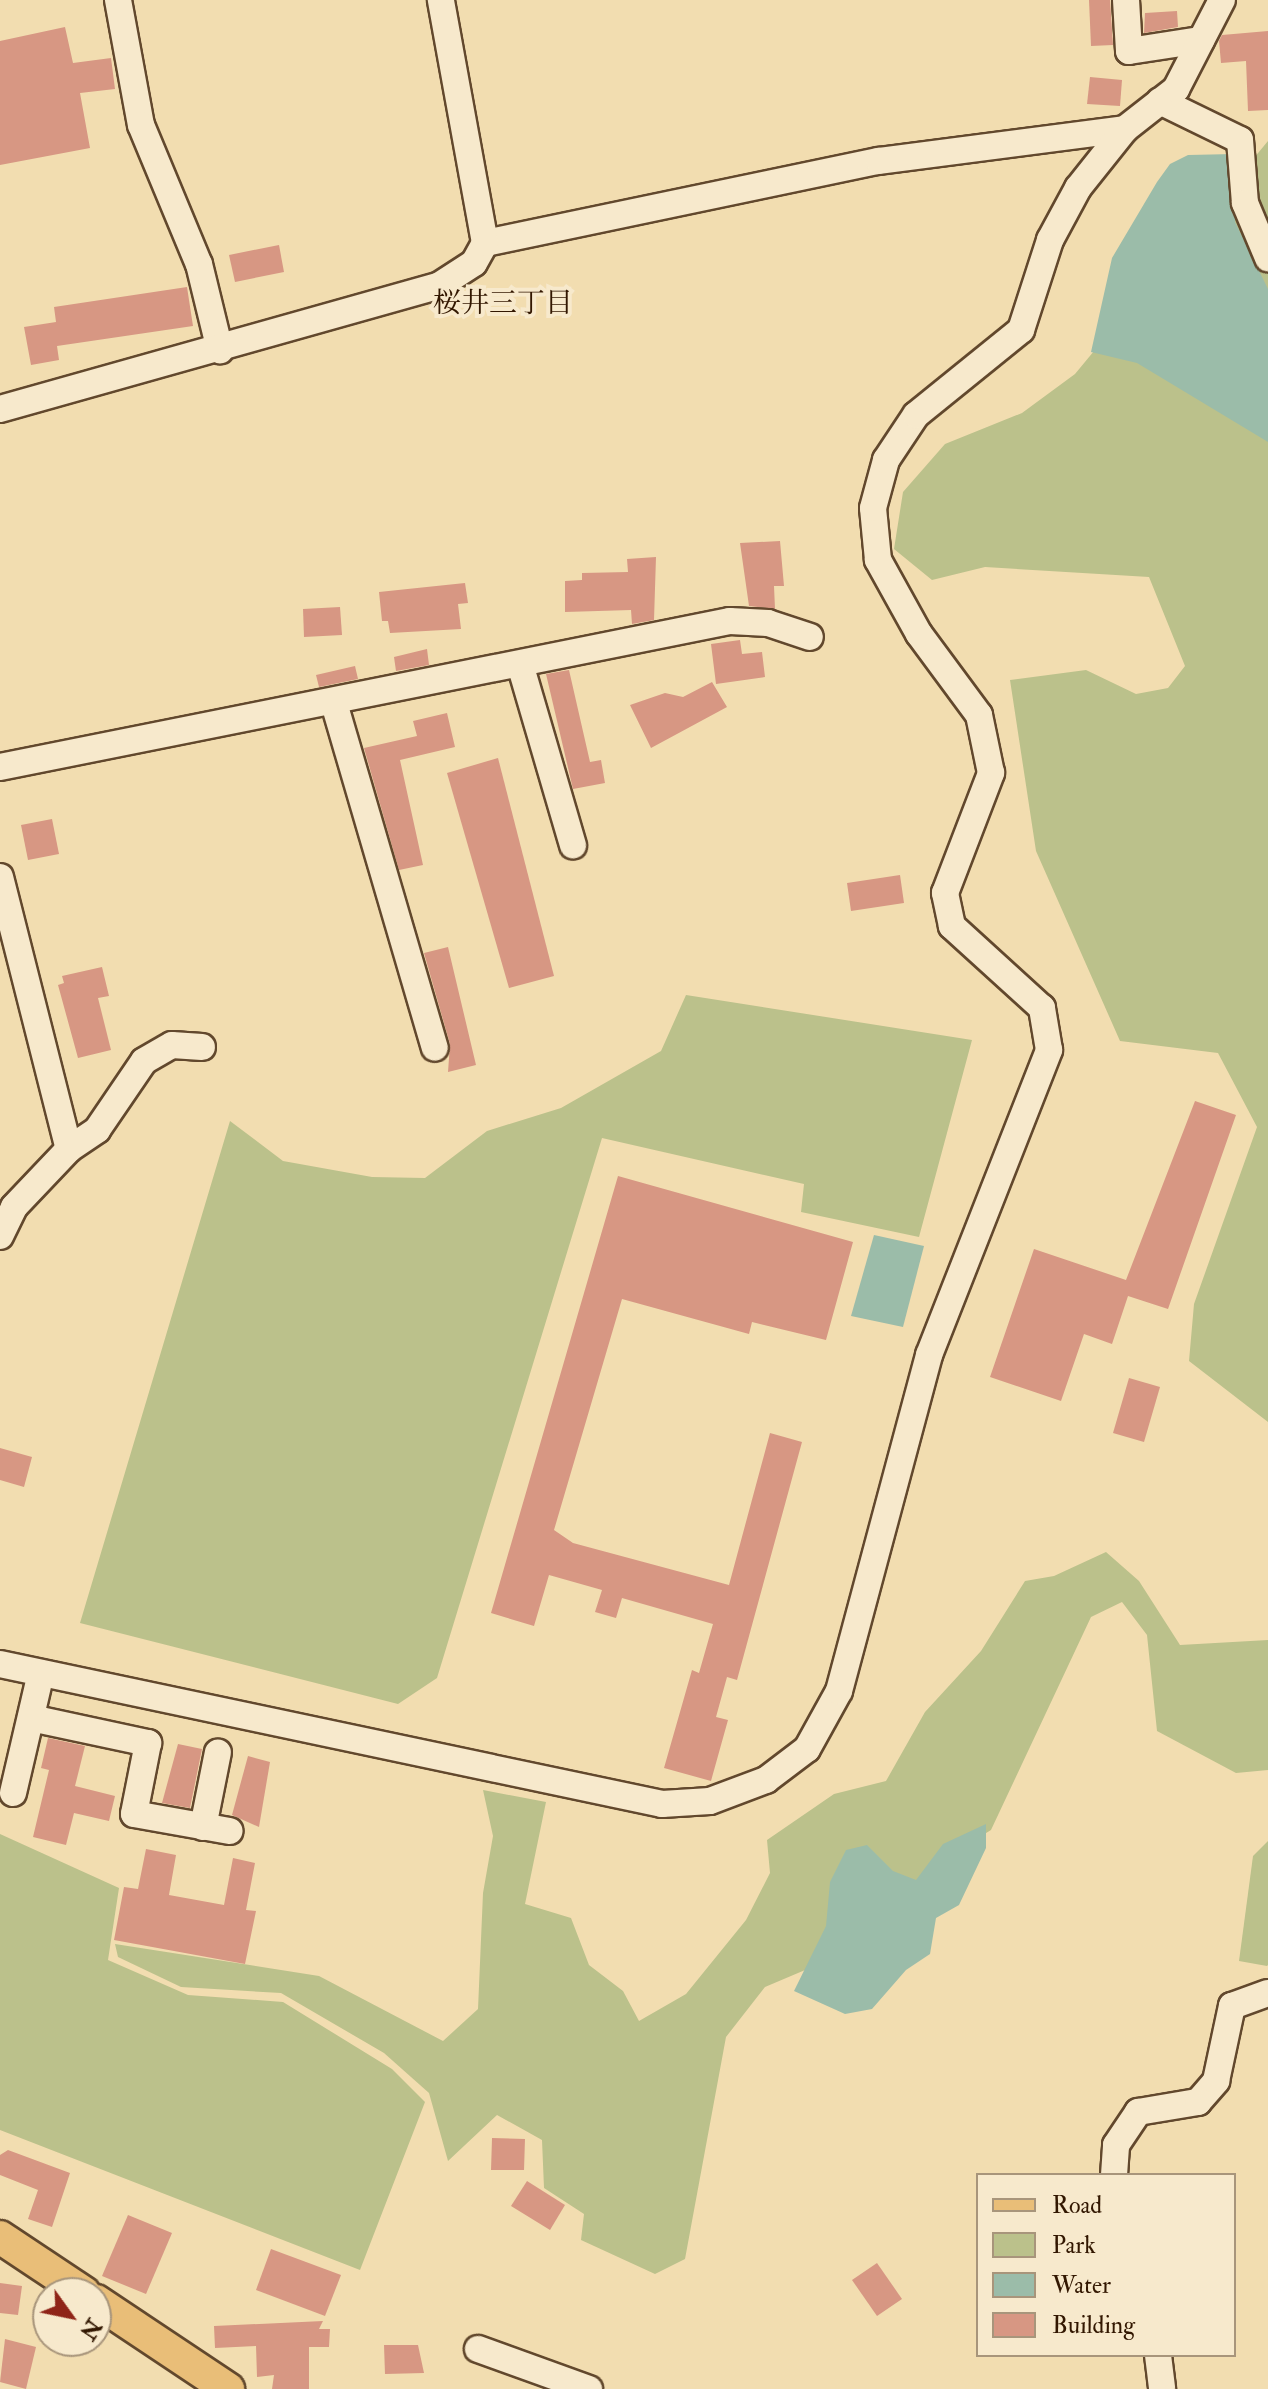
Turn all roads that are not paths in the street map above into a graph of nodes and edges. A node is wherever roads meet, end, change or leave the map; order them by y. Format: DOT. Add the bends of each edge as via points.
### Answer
graph roads {
  1 [pos="118,0"];
  2 [pos="441,0"];
  3 [pos="1126,0"];
  4 [pos="1222,0"];
  5 [pos="1201,40"];
  6 [pos="1160,101"];
  7 [pos="1125,129"];
  8 [pos="485,243"];
  9 [pos="1268,258"];
  10 [pos="220,350"];
  11 [pos="0,409"];
  12 [pos="810,637"];
  13 [pos="520,664"];
  14 [pos="334,703"];
  15 [pos="0,767"];
  16 [pos="573,845"];
  17 [pos="0,877"];
  18 [pos="202,1047"];
  19 [pos="435,1048"];
  20 [pos="69,1149"];
  21 [pos="0,1236"];
  22 [pos="0,1664"];
  23 [pos="41,1673"];
  24 [pos="31,1718"];
  25 [pos="218,1752"];
  26 [pos="13,1793"];
  27 [pos="203,1827"];
  28 [pos="229,1831"];
  29 [pos="1268,1993"];
  30 [pos="1114,2173"];
  31 [pos="0,2237"];
  32 [pos="60,2277"];
  33 [pos="112,2312"];
  34 [pos="478,2349"];
  35 [pos="1158,2357"];
  36 [pos="228,2389"];
  37 [pos="589,2389"];
  38 [pos="1162,2389"];
  1 -- 10 [label="street" via="141,125 199,264"];
  2 -- 8 [label="street"];
  3 -- 5 [label="street" via="1129,51"];
  4 -- 5 [label="street"];
  5 -- 6 [label="street" via="1176,89"];
  6 -- 7 [label="street"];
  6 -- 9 [label="street" via="1226,128 1240,140 1245,203"];
  7 -- 8 [label="street" via="879,161"];
  7 -- 23 [label="street" via="1078,188 1050,240 1021,330 916,415 886,460 873,508 878,560 919,634 979,715 991,773 945,893 952,926 1042,1008 1049,1050 929,1355 839,1691 807,1749 766,1780 710,1801 662,1804"];
  8 -- 10 [label="street" via="474,263 440,285"];
  10 -- 11 [label="street"];
  12 -- 13 [label="street" via="768,623 730,621"];
  13 -- 14 [label="street"];
  13 -- 16 [label="street"];
  14 -- 15 [label="street"];
  14 -- 19 [label="street"];
  17 -- 20 [label="street"];
  18 -- 20 [label="street" via="172,1045 144,1061 97,1130"];
  20 -- 21 [label="street" via="14,1207"];
  22 -- 23 [label="street"];
  23 -- 24 [label="street"];
  24 -- 26 [label="street"];
  24 -- 27 [label="street" via="148,1743 134,1814"];
  25 -- 27 [label="street"];
  27 -- 28 [label="street"];
  29 -- 30 [label="street" via="1232,2006 1216,2081 1198,2102 1138,2112 1116,2145"];
  31 -- 32 [label="main road"];
  33 -- 36 [label="main road"];
  34 -- 37 [label="street"];
  35 -- 38 [label="street"];
}
